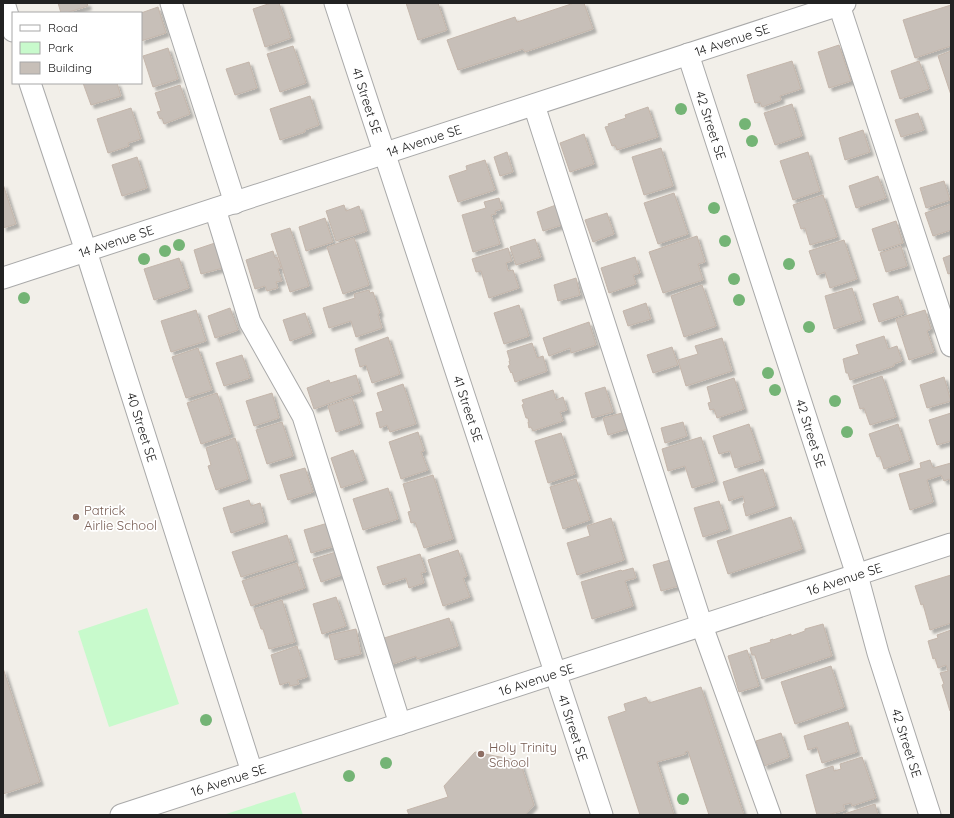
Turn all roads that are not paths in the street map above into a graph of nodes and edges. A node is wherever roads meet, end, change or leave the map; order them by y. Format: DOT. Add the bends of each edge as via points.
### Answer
graph roads {
  1 [pos="4,3"];
  2 [pos="171,3"];
  3 [pos="335,3"];
  4 [pos="842,4"];
  5 [pos="12,28"];
  6 [pos="688,54"];
  7 [pos="30,84"];
  8 [pos="534,105"];
  9 [pos="384,154"];
  10 [pos="225,206"];
  11 [pos="86,251"];
  12 [pos="3,278"];
  13 [pos="951,346"];
  14 [pos="951,544"];
  15 [pos="857,575"];
  16 [pos="702,626"];
  17 [pos="555,673"];
  18 [pos="400,724"];
  19 [pos="252,772"];
  20 [pos="121,815"];
  21 [pos="602,815"];
  22 [pos="770,815"];
  23 [pos="930,815"];
  1 -- 5 [label="street"];
  2 -- 10 [label="street"];
  3 -- 9 [label="street, 41 Street SE"];
  4 -- 6 [label="street, 14 Avenue SE"];
  4 -- 13 [label="street"];
  6 -- 8 [label="street, 14 Avenue SE"];
  6 -- 15 [label="street, 42 Street SE"];
  7 -- 11 [label="street, 40 Street SE"];
  8 -- 9 [label="street, 14 Avenue SE"];
  8 -- 16 [label="street"];
  9 -- 10 [label="street, 14 Avenue SE"];
  9 -- 17 [label="street, 41 Street SE"];
  10 -- 11 [label="street, 14 Avenue SE"];
  10 -- 18 [label="street" via="250,322 303,416"];
  11 -- 12 [label="street, 14 Avenue SE"];
  11 -- 19 [label="street, 40 Street SE"];
  14 -- 15 [label="street, 16 Avenue SE"];
  15 -- 16 [label="street, 16 Avenue SE"];
  15 -- 23 [label="street, 42 Street SE" via="878,653"];
  16 -- 17 [label="street, 16 Avenue SE"];
  16 -- 22 [label="street"];
  17 -- 18 [label="street, 16 Avenue SE"];
  17 -- 21 [label="street, 41 Street SE"];
  18 -- 19 [label="street, 16 Avenue SE"];
  19 -- 20 [label="street, 16 Avenue SE"];
}
